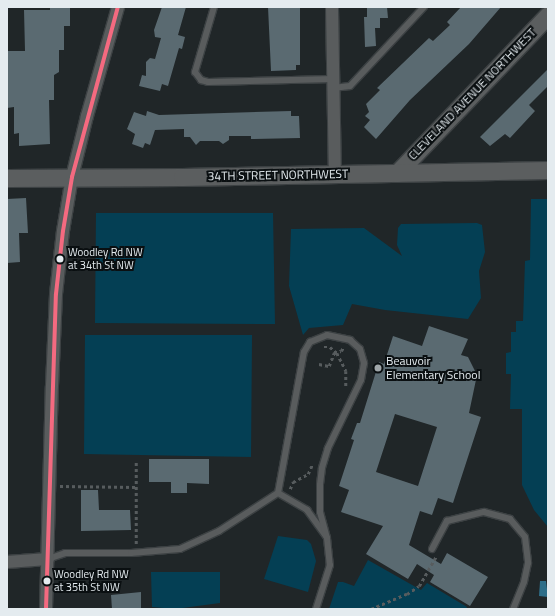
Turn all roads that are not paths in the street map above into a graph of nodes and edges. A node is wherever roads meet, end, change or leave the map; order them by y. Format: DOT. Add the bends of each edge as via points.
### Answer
graph roads {
  1 [pos="118,7"];
  2 [pos="214,7"];
  3 [pos="332,7"];
  4 [pos="424,7"];
  5 [pos="548,15"];
  6 [pos="333,84"];
  7 [pos="548,170"];
  8 [pos="397,173"];
  9 [pos="335,174"];
  10 [pos="72,177"];
  11 [pos="7,178"];
  12 [pos="278,493"];
  13 [pos="327,538"];
  14 [pos="432,549"];
  15 [pos="48,559"];
  16 [pos="7,562"];
  17 [pos="46,609"];
  18 [pos="316,609"];
  19 [pos="513,609"];
  1 -- 10 [label="street"];
  2 -- 6 [label="lane" via="196,72 201,80"];
  3 -- 6 [label="street"];
  4 -- 6 [label="lane" via="350,86"];
  5 -- 8 [label="main road, CLEVELAND AVENUE NORTHWEST"];
  6 -- 9 [label="street"];
  7 -- 8 [label="main road, 34TH STREET NORTHWEST"];
  8 -- 9 [label="main road, 34TH STREET NORTHWEST"];
  9 -- 10 [label="main road, 34TH STREET NORTHWEST"];
  10 -- 11 [label="main road, 34TH STREET NORTHWEST"];
  10 -- 15 [label="street" via="56,294"];
  12 -- 13 [label="lane" via="307,510"];
  12 -- 13 [label="lane" via="304,352 310,342 327,335 350,340 360,349 364,363 362,380 328,448 322,468 320,512"];
  12 -- 15 [label="lane" via="219,530 180,549 136,553 65,553"];
  13 -- 18 [label="lane" via="330,565"];
  14 -- 19 [label="lane" via="447,521 484,512 510,519 525,537 528,563 524,582"];
  15 -- 16 [label="street"];
  15 -- 17 [label="street"];
}
